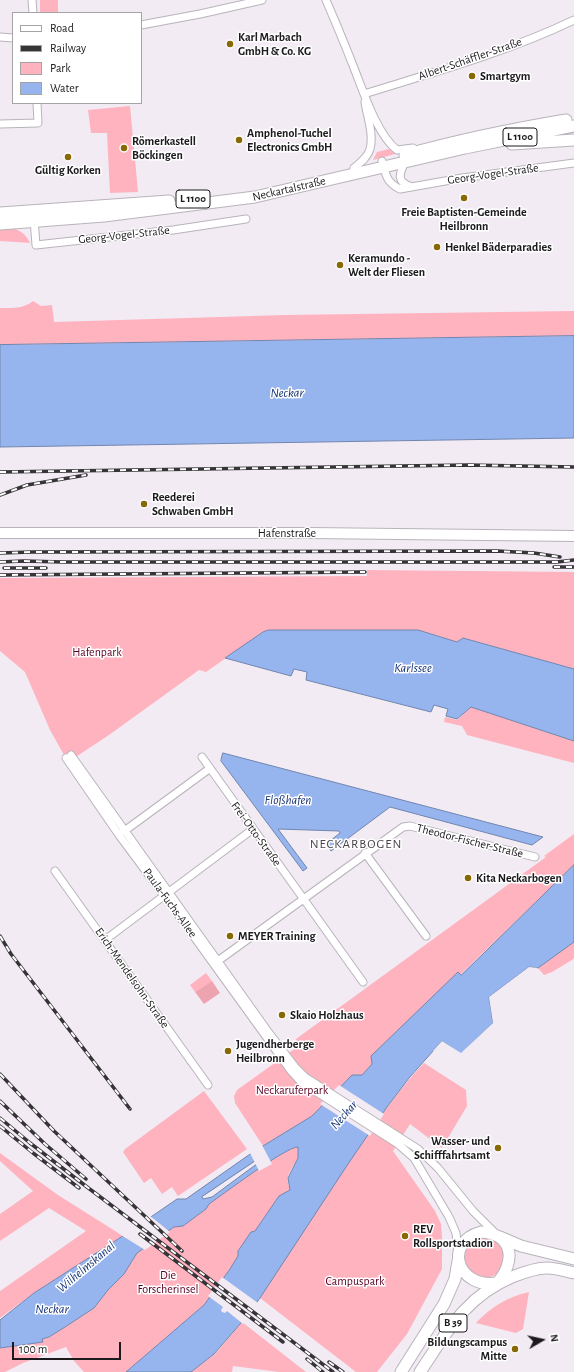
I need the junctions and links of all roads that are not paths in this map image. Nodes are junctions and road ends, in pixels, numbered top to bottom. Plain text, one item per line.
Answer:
1 (32, 0) edge
2 (262, 0) edge
3 (326, 0) edge
4 (33, 12) edge
5 (574, 20) edge
6 (142, 26) edge
7 (0, 37) edge
8 (12, 38) edge
9 (364, 94) junction
10 (37, 104) edge
11 (572, 120) edge
12 (0, 124) edge
13 (574, 140) edge
14 (462, 144) junction
15 (405, 162) junction
16 (574, 162) edge
17 (383, 164) junction
18 (354, 168) junction
19 (412, 187) junction
20 (0, 213) edge
21 (34, 216) junction
22 (246, 219) dead end
23 (0, 224) edge
24 (0, 533) edge
25 (574, 536) edge
26 (68, 756) dead end
27 (202, 757) dead end
28 (210, 769) junction
29 (253, 829) junction
30 (122, 833) junction
31 (366, 853) junction
32 (535, 857) dead end
33 (55, 871) dead end
34 (166, 894) junction
35 (303, 899) junction
36 (426, 936) dead end
37 (105, 940) junction
38 (216, 962) junction
39 (363, 982) dead end
40 (208, 1085) dead end
41 (400, 1141) junction
42 (499, 1236) junction
43 (458, 1256) junction
44 (574, 1259) edge
45 (574, 1273) edge
46 (497, 1283) junction
47 (401, 1372) edge
48 (420, 1372) edge

1 - 4 street
2 - 6 street
3 - 9 street
5 - 9 street, Albert-Schäffler-Straße
7 - 8 street
9 - 14 street
9 - 18 street
10 - 12 street
11 - 14 main road, Neckartalstraße / L 1100
13 - 14 main road
14 - 15 main road, Neckartalstraße / L 1100
14 - 17 main road, Neckartalstraße / L 1100
15 - 17 main road, Neckartalstraße / L 1100
15 - 19 street
16 - 19 street, Georg-Vogel-Straße
17 - 18 main road, Neckartalstraße / L 1100
17 - 19 street, Georg-Vogel-Straße
17 - 21 main road, Neckartalstraße / L 1100
18 - 21 main road, Neckartalstraße / L 1100
20 - 21 main road, Neckartalstraße / L 1100
21 - 22 street, Georg-Vogel-Straße
21 - 23 main road, Neckartalstraße / L 1100
24 - 25 main road, Hafenstraße
26 - 30 street, Paula-Fuchs-Allee
27 - 28 street, Frei-Otto-Straße
28 - 29 street, Frei-Otto-Straße
28 - 30 street
29 - 34 street
29 - 35 street, Frei-Otto-Straße
30 - 34 street, Paula-Fuchs-Allee
31 - 32 street, Theodor-Fischer-Straße
31 - 35 street, Theodor-Fischer-Straße
31 - 36 street
33 - 37 street, Erich-Mendelsohn-Straße
34 - 37 street
34 - 38 street, Paula-Fuchs-Allee
35 - 38 street, Theodor-Fischer-Straße
35 - 39 street
37 - 40 street, Erich-Mendelsohn-Straße
38 - 41 street, Paula-Fuchs-Allee
41 - 42 street
41 - 43 street
42 - 43 main road, B 39
42 - 44 main road, B 39
42 - 46 main road
43 - 46 main road
43 - 47 main road, B 39
45 - 46 main road, B 39
46 - 48 main road, B 39

